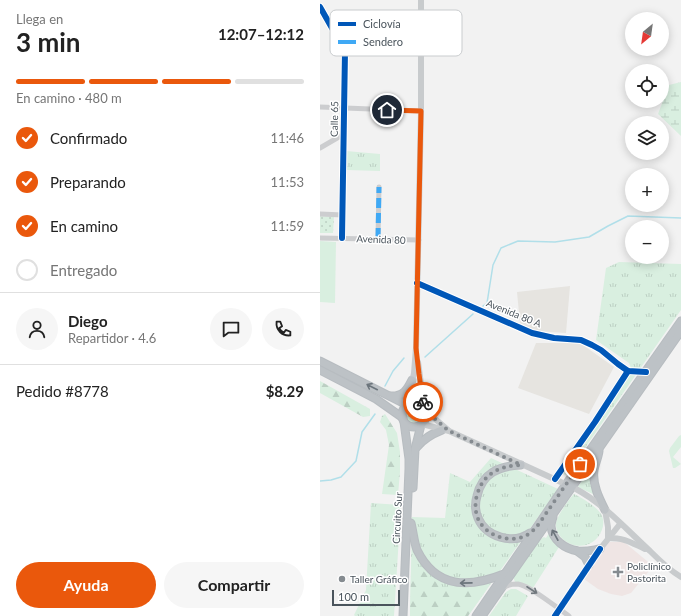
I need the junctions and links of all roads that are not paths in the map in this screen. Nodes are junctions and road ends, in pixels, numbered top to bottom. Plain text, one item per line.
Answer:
1 (320, 7) edge
2 (330, 25) edge
3 (345, 56) edge
4 (421, 56) edge
5 (320, 107) edge
6 (344, 108) junction
7 (421, 111) junction
8 (344, 134) junction
9 (320, 148) edge
10 (379, 187) dead end
11 (320, 214) edge
12 (343, 215) junction
13 (320, 238) edge
14 (342, 238) junction
15 (378, 238) junction
16 (419, 240) junction
17 (417, 283) junction
18 (681, 321) edge
19 (681, 330) edge
20 (416, 348) junction
21 (320, 361) edge
22 (320, 370) edge
23 (628, 371) junction
24 (646, 372) junction
25 (412, 380) junction
26 (388, 396) junction
27 (407, 405) junction
28 (390, 408) junction
29 (425, 409) junction
30 (403, 420) junction
31 (421, 425) junction
32 (446, 431) junction
33 (600, 447) junction
34 (408, 448) junction
35 (416, 449) junction
36 (521, 465) junction
37 (554, 479) junction
38 (563, 483) dead end
39 (576, 490) dead end
40 (605, 510) junction
41 (554, 513) junction
42 (411, 523) junction
43 (620, 524) junction
44 (535, 529) junction
45 (608, 538) junction
46 (600, 549) junction
47 (576, 551) junction
48 (650, 551) junction
49 (589, 565) junction
50 (504, 574) junction
51 (681, 577) edge
52 (502, 588) junction
53 (560, 609) junction
54 (403, 616) edge
55 (408, 616) edge
56 (476, 616) edge
57 (482, 616) edge
58 (555, 616) edge
59 (569, 616) edge

1 - 2 street, Calle 65
3 - 6 street, Calle 65
4 - 7 main road
5 - 6 street
6 - 7 street
6 - 8 street, Calle 65
7 - 16 main road
8 - 9 street
8 - 12 street, Calle 65
10 - 15 street
11 - 12 street
12 - 14 street, Calle 65
13 - 14 street, Avenida 80
14 - 15 street, Avenida 80
15 - 16 street, Avenida 80
16 - 17 main road
17 - 20 main road
17 - 23 street, Avenida 80 A
18 - 24 highway
19 - 33 highway
20 - 25 main road
20 - 29 main road
26 -> 21 highway
22 - 28 highway
23 - 24 street
23 - 37 street
24 - 44 highway
25 - 26 highway
25 - 27 main road
26 - 27 highway
27 - 29 highway
27 - 30 highway
28 - 30 highway
28 - 34 highway
29 - 31 highway
29 - 32 main road
30 - 31 highway
30 - 34 highway, Circuito Sur
31 - 32 main road
31 - 35 highway, Circuito Sur
32 - 35 highway
32 - 36 main road
33 - 40 highway
33 - 41 highway
34 - 54 highway, Circuito Sur
35 - 42 highway, Circuito Sur
36 - 37 main road
36 - 44 highway
37 - 38 main road
39 - 40 main road
40 - 43 main road
40 - 45 main road
47 -> 41 highway
41 - 52 highway
50 -> 42 highway
42 - 55 highway, Circuito Sur
43 - 45 main road
43 - 48 main road
44 - 50 highway
45 - 46 main road
45 - 48 main road
46 - 47 highway
46 - 49 street
47 - 49 highway
48 - 51 main road
49 - 53 street
50 - 56 highway
52 -> 53 street
52 - 57 highway
53 - 58 street
53 - 59 street

